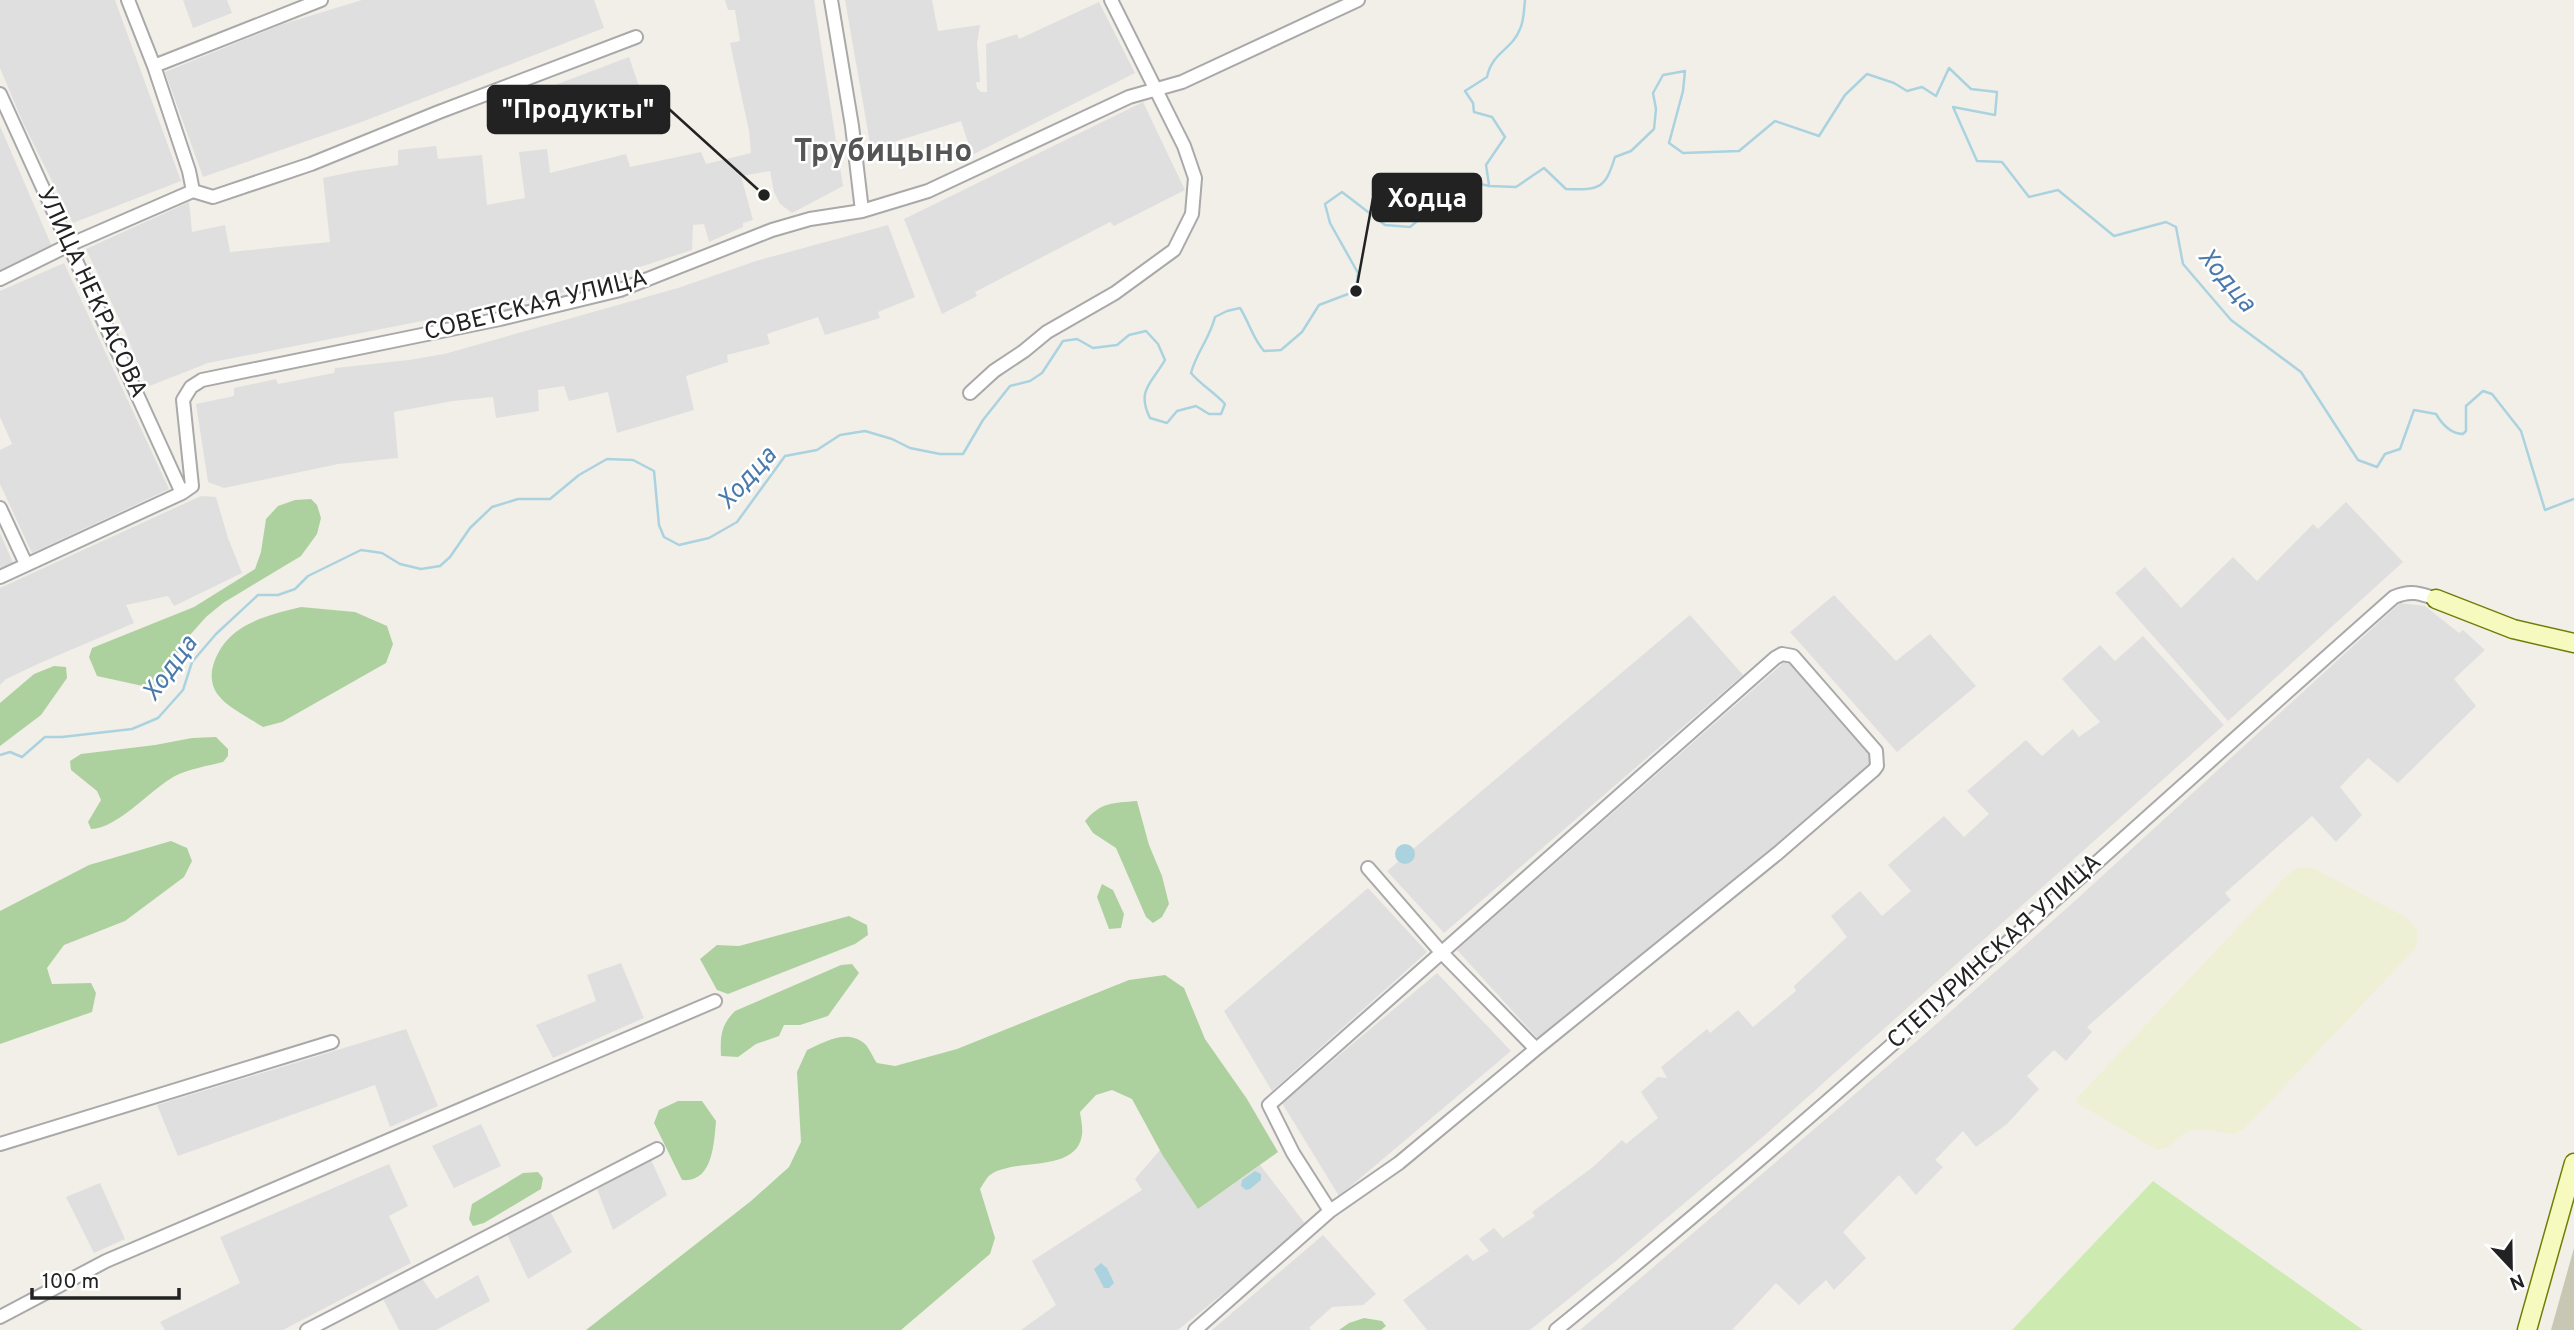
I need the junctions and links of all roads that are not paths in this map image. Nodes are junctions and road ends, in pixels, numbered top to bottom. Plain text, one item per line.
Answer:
1 (128, 0) edge
2 (321, 0) edge
3 (831, 0) edge
4 (1111, 0) edge
5 (1358, 0) edge
6 (636, 37) dead end
7 (154, 66) junction
8 (1155, 90) junction
9 (0, 93) edge
10 (193, 191) junction
11 (862, 211) junction
12 (69, 245) junction
13 (0, 279) edge
14 (970, 393) dead end
15 (182, 493) junction
16 (0, 508) edge
17 (26, 564) junction
18 (0, 576) edge
19 (2436, 599) joint
20 (2574, 643) edge
21 (1368, 868) dead end
22 (1441, 952) junction
23 (715, 1000) dead end
24 (332, 1042) dead end
25 (1536, 1049) junction
26 (0, 1144) edge
27 (657, 1149) dead end
28 (2574, 1163) edge
29 (1330, 1211) junction
30 (0, 1317) edge
31 (8, 1330) edge
32 (307, 1330) edge
33 (1195, 1330) edge
34 (1556, 1330) edge
35 (2527, 1330) edge

1 - 7 street
2 - 7 street
3 - 11 street
4 - 8 street
5 - 8 street
6 - 10 street
7 - 10 street
8 - 11 street
8 - 14 street
9 - 12 street, УЛИЦА НЕКРАСОВА
10 - 12 street
11 - 15 street, СОВЕТСКАЯ УЛИЦА
12 - 13 street
12 - 15 street, УЛИЦА НЕКРАСОВА
15 - 17 street
16 - 17 street
17 - 18 street
19 - 20 street
19 - 34 street, СТЕПУРИНСКАЯ УЛИЦА
21 - 22 street
22 - 25 street
22 - 25 street
22 - 29 street
23 - 30 street
24 - 26 street
25 - 29 street
27 - 32 street
28 - 35 street
29 - 33 street
30 - 31 street

